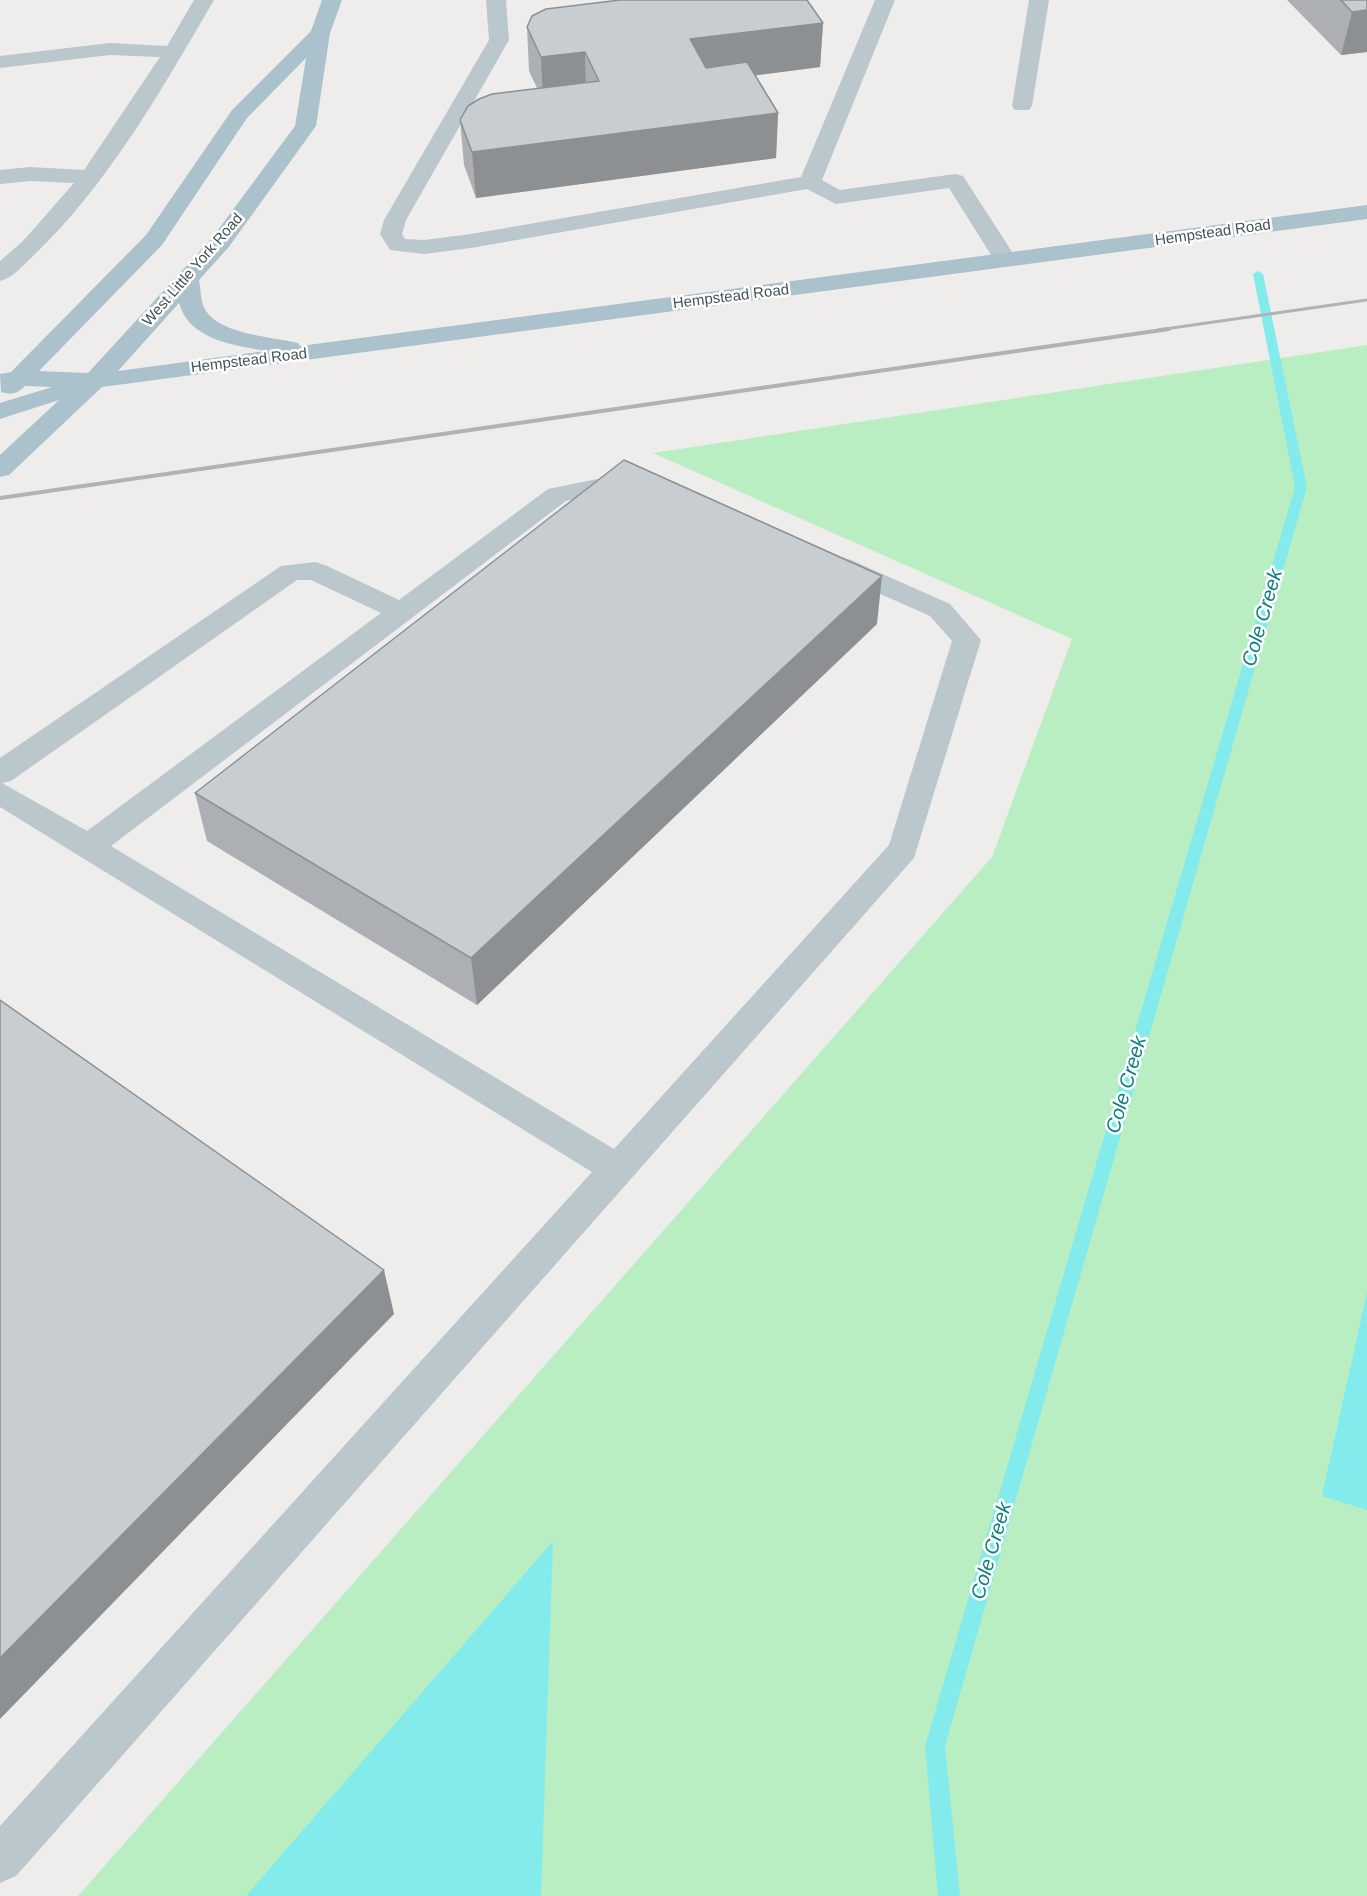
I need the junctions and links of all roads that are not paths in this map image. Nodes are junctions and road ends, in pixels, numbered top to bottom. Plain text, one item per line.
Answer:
1 (204, 0) edge
2 (332, 0) edge
3 (496, 0) edge
4 (885, 0) edge
5 (1039, 0) edge
6 (320, 33) junction
7 (174, 51) junction
8 (0, 62) edge
9 (1022, 106) dead end
10 (0, 177) edge
11 (89, 177) junction
12 (810, 182) junction
13 (1367, 212) edge
14 (1006, 261) junction
15 (0, 274) edge
16 (188, 280) junction
17 (311, 353) junction
18 (10, 380) edge
19 (95, 381) junction
20 (0, 397) edge
21 (0, 411) edge
22 (0, 469) edge
23 (661, 487) edge
24 (821, 557) edge
25 (401, 612) junction
26 (0, 773) edge
27 (0, 793) edge
28 (88, 847) junction
29 (619, 1170) junction
30 (0, 1860) edge

1 - 7 lane
2 - 6 main road, West Little York Road
3 - 12 lane
4 - 12 lane
5 - 9 lane
6 - 16 main road, West Little York Road
6 - 18 main road, West Little York Road
7 - 8 lane
7 - 11 lane
10 - 11 lane
11 - 15 lane
12 - 14 lane
13 - 14 main road, Hempstead Road
14 - 17 main road, Hempstead Road
16 - 17 main road
16 - 19 main road, West Little York Road
17 - 19 main road, Hempstead Road
18 - 19 main road, Hempstead Road
18 - 20 main road, West Little York Road
19 - 21 main road, Hempstead Road
19 - 22 main road, West Little York Road
23 - 25 lane
24 - 29 lane
25 - 26 lane
25 - 28 lane
27 - 28 lane
28 - 29 lane
29 - 30 lane

